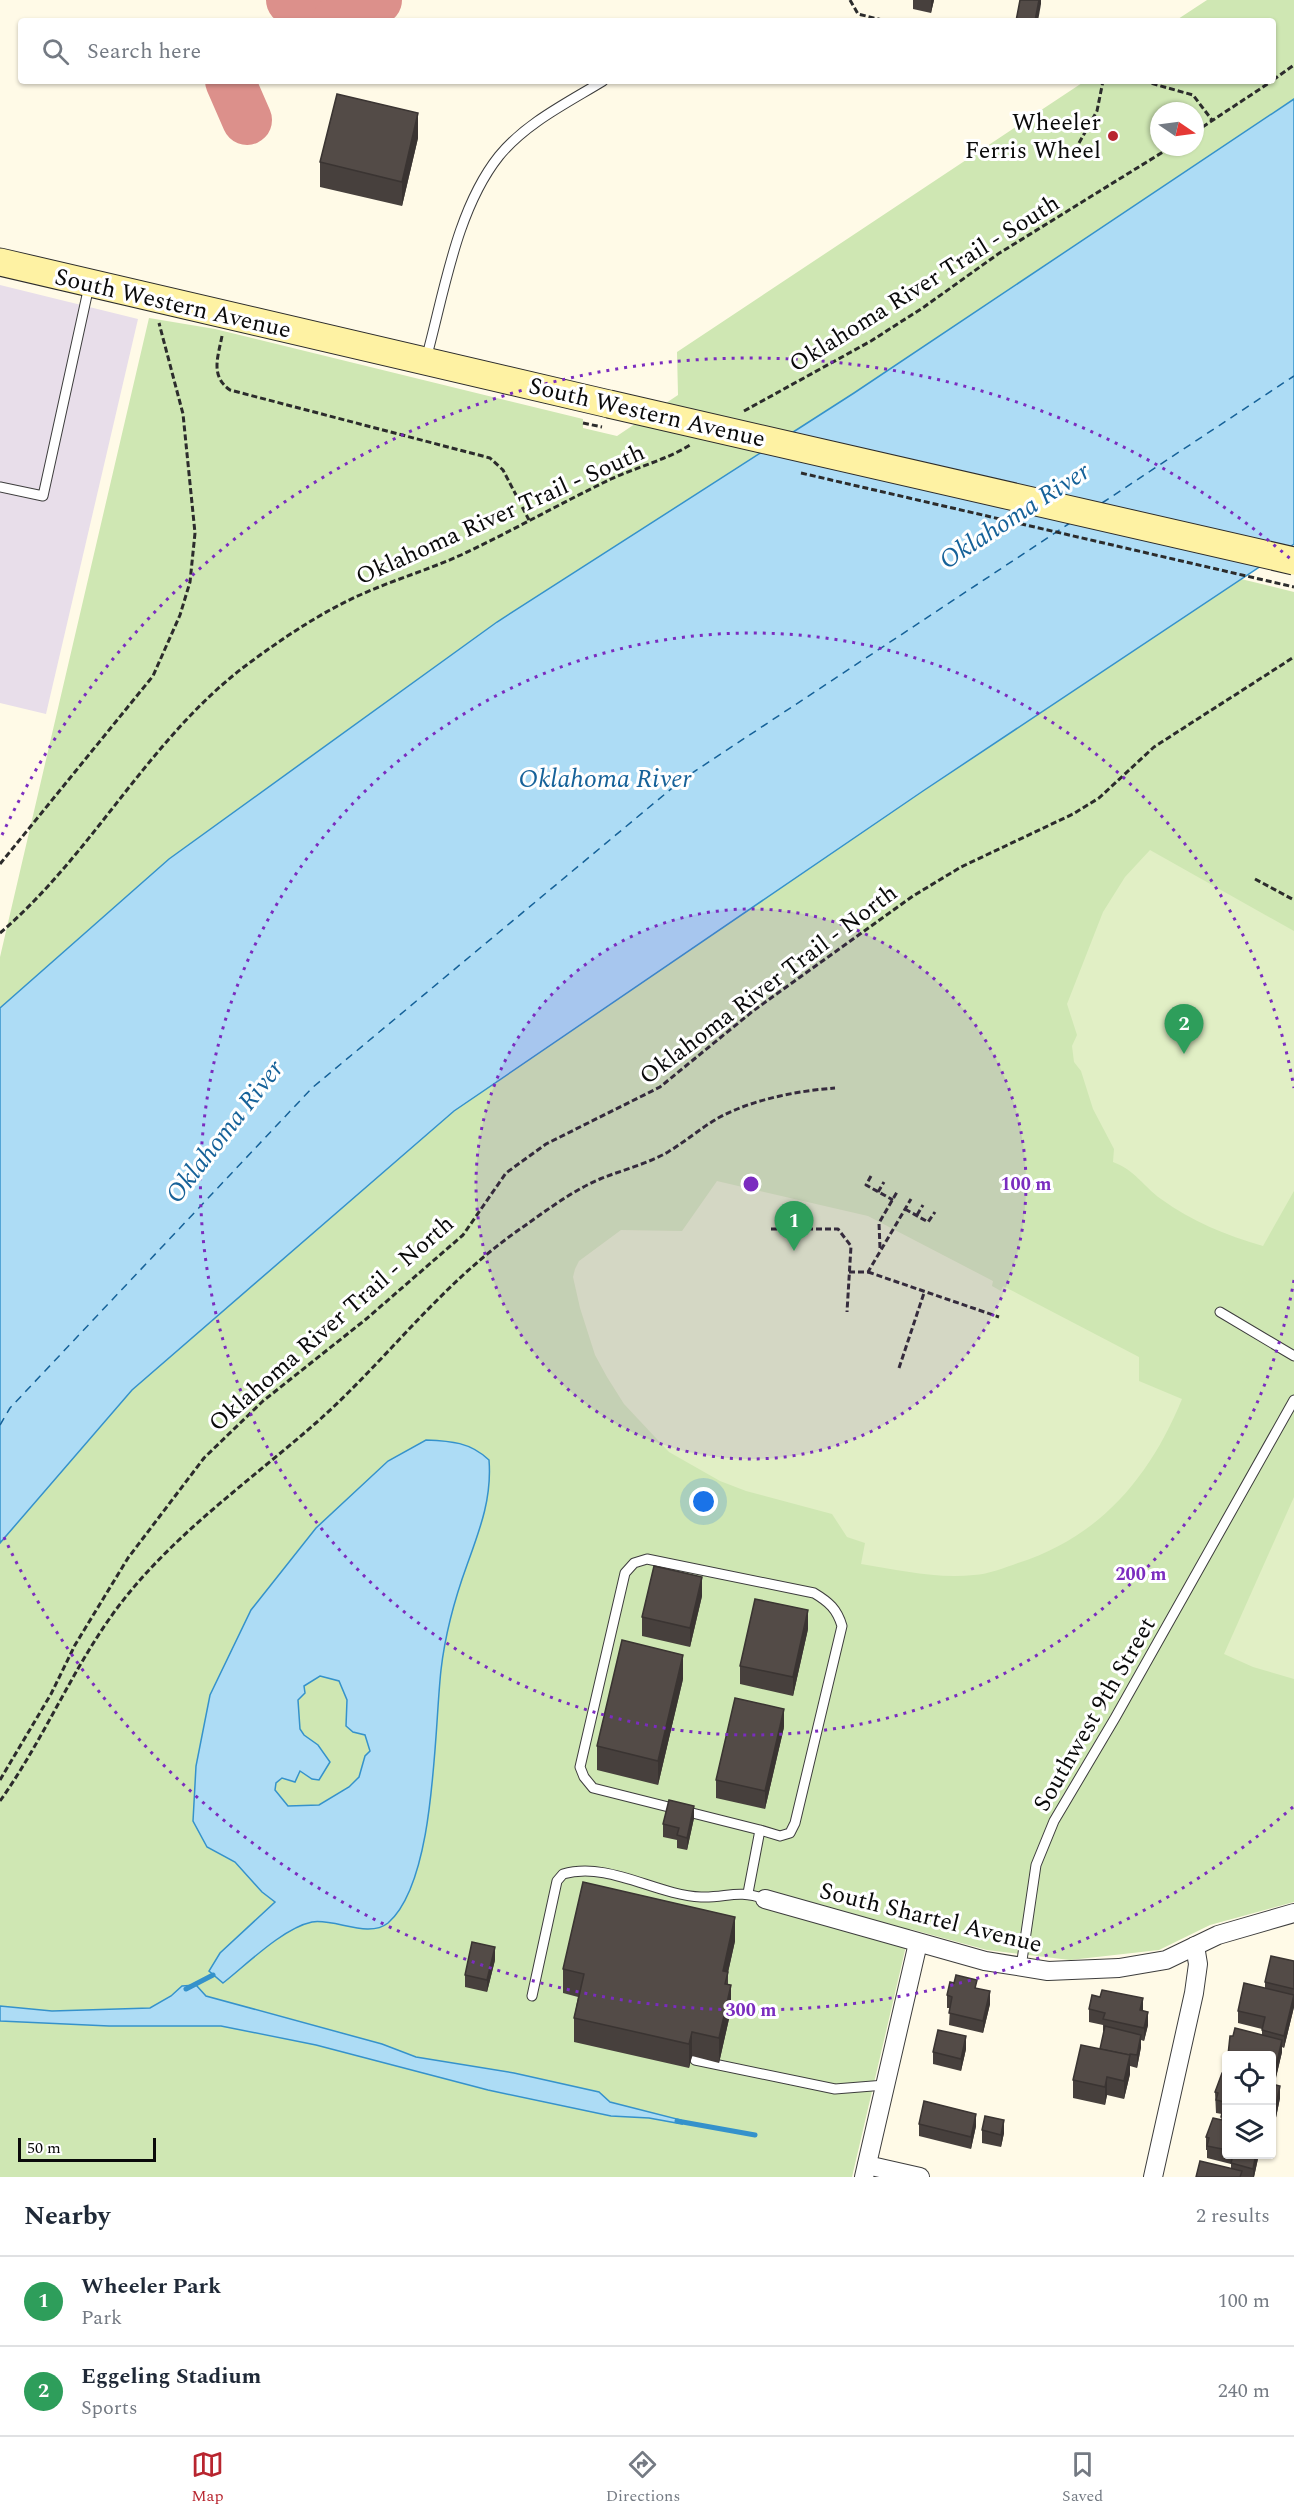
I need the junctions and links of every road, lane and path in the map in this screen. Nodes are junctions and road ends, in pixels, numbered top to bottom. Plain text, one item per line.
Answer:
1 (850, 0) edge
2 (872, 18) edge
3 (1294, 65) edge
4 (1276, 78) edge
5 (598, 84) edge
6 (1102, 84) edge
7 (1154, 84) edge
8 (1267, 84) edge
9 (1212, 120) junction
10 (1204, 126) edge
11 (1079, 142) dead end
12 (1157, 156) edge
13 (0, 262) edge
14 (90, 283) junction
15 (152, 298) junction
16 (233, 339) dead end
17 (426, 361) junction
18 (741, 414) dead end
19 (608, 416) junction
20 (574, 420) dead end
21 (677, 444) dead end
22 (690, 445) dead end
23 (700, 450) dead end
24 (793, 471) dead end
25 (0, 487) edge
26 (529, 520) junction
27 (1294, 561) edge
28 (1294, 587) edge
29 (1294, 657) edge
30 (0, 864) edge
31 (1255, 879) dead end
32 (1294, 900) edge
33 (0, 933) edge
34 (835, 1088) dead end
35 (871, 1176) dead end
36 (884, 1182) dead end
37 (878, 1192) junction
38 (897, 1192) dead end
39 (911, 1199) dead end
40 (893, 1200) junction
41 (923, 1205) dead end
42 (905, 1209) junction
43 (934, 1212) dead end
44 (917, 1215) junction
45 (771, 1229) dead end
46 (880, 1250) junction
47 (849, 1272) junction
48 (868, 1272) junction
49 (924, 1293) junction
50 (847, 1312) dead end
51 (1220, 1312) dead end
52 (999, 1317) dead end
53 (1294, 1356) edge
54 (899, 1368) dead end
55 (1294, 1400) edge
56 (0, 1780) edge
57 (0, 1802) edge
58 (760, 1830) junction
59 (757, 1896) junction
60 (1294, 1913) edge
61 (918, 1943) junction
62 (1196, 1946) junction
63 (1021, 1967) junction
64 (532, 1996) dead end
65 (695, 2060) dead end
66 (885, 2085) junction
67 (865, 2171) edge
68 (920, 2177) edge
69 (1152, 2177) edge

1 - 2 path
3 - 4 path
5 - 17 lane
6 - 11 path
7 - 9 path
8 - 9 path
9 - 10 path
12 - 18 path, Oklahoma River Trail - South
13 - 14 main road, South Western Avenue
14 - 15 main road, South Western Avenue
14 - 25 lane
15 - 17 main road, South Western Avenue
15 - 30 path
16 - 26 path
17 - 19 main road, South Western Avenue
19 - 20 path, bridge
19 - 27 main road, South Western Avenue, bridge
21 - 23 path
22 - 26 path, Oklahoma River Trail - South
24 - 28 path, bridge
26 - 33 path, Oklahoma River Trail - South
29 - 56 path, Oklahoma River Trail - North
31 - 32 path
34 - 57 path
35 - 37 path
36 - 37 path
37 - 40 path
38 - 40 path
39 - 42 path
40 - 46 path
41 - 44 path
42 - 44 path
42 - 46 path
43 - 44 path
45 - 47 path
46 - 48 path
47 - 48 path
47 - 50 path
48 - 49 path
49 - 52 path
49 - 54 path
51 - 53 lane
55 - 63 lane, Southwest 9th Street
58 - 58 lane
58 - 59 lane
59 - 61 street, South Shartel Avenue
59 - 64 lane
60 - 62 street, South Shartel Avenue
61 - 63 street, South Shartel Avenue
61 - 66 street
62 - 63 street, South Shartel Avenue
62 - 69 street
65 - 66 lane
66 - 67 street
67 - 68 street

